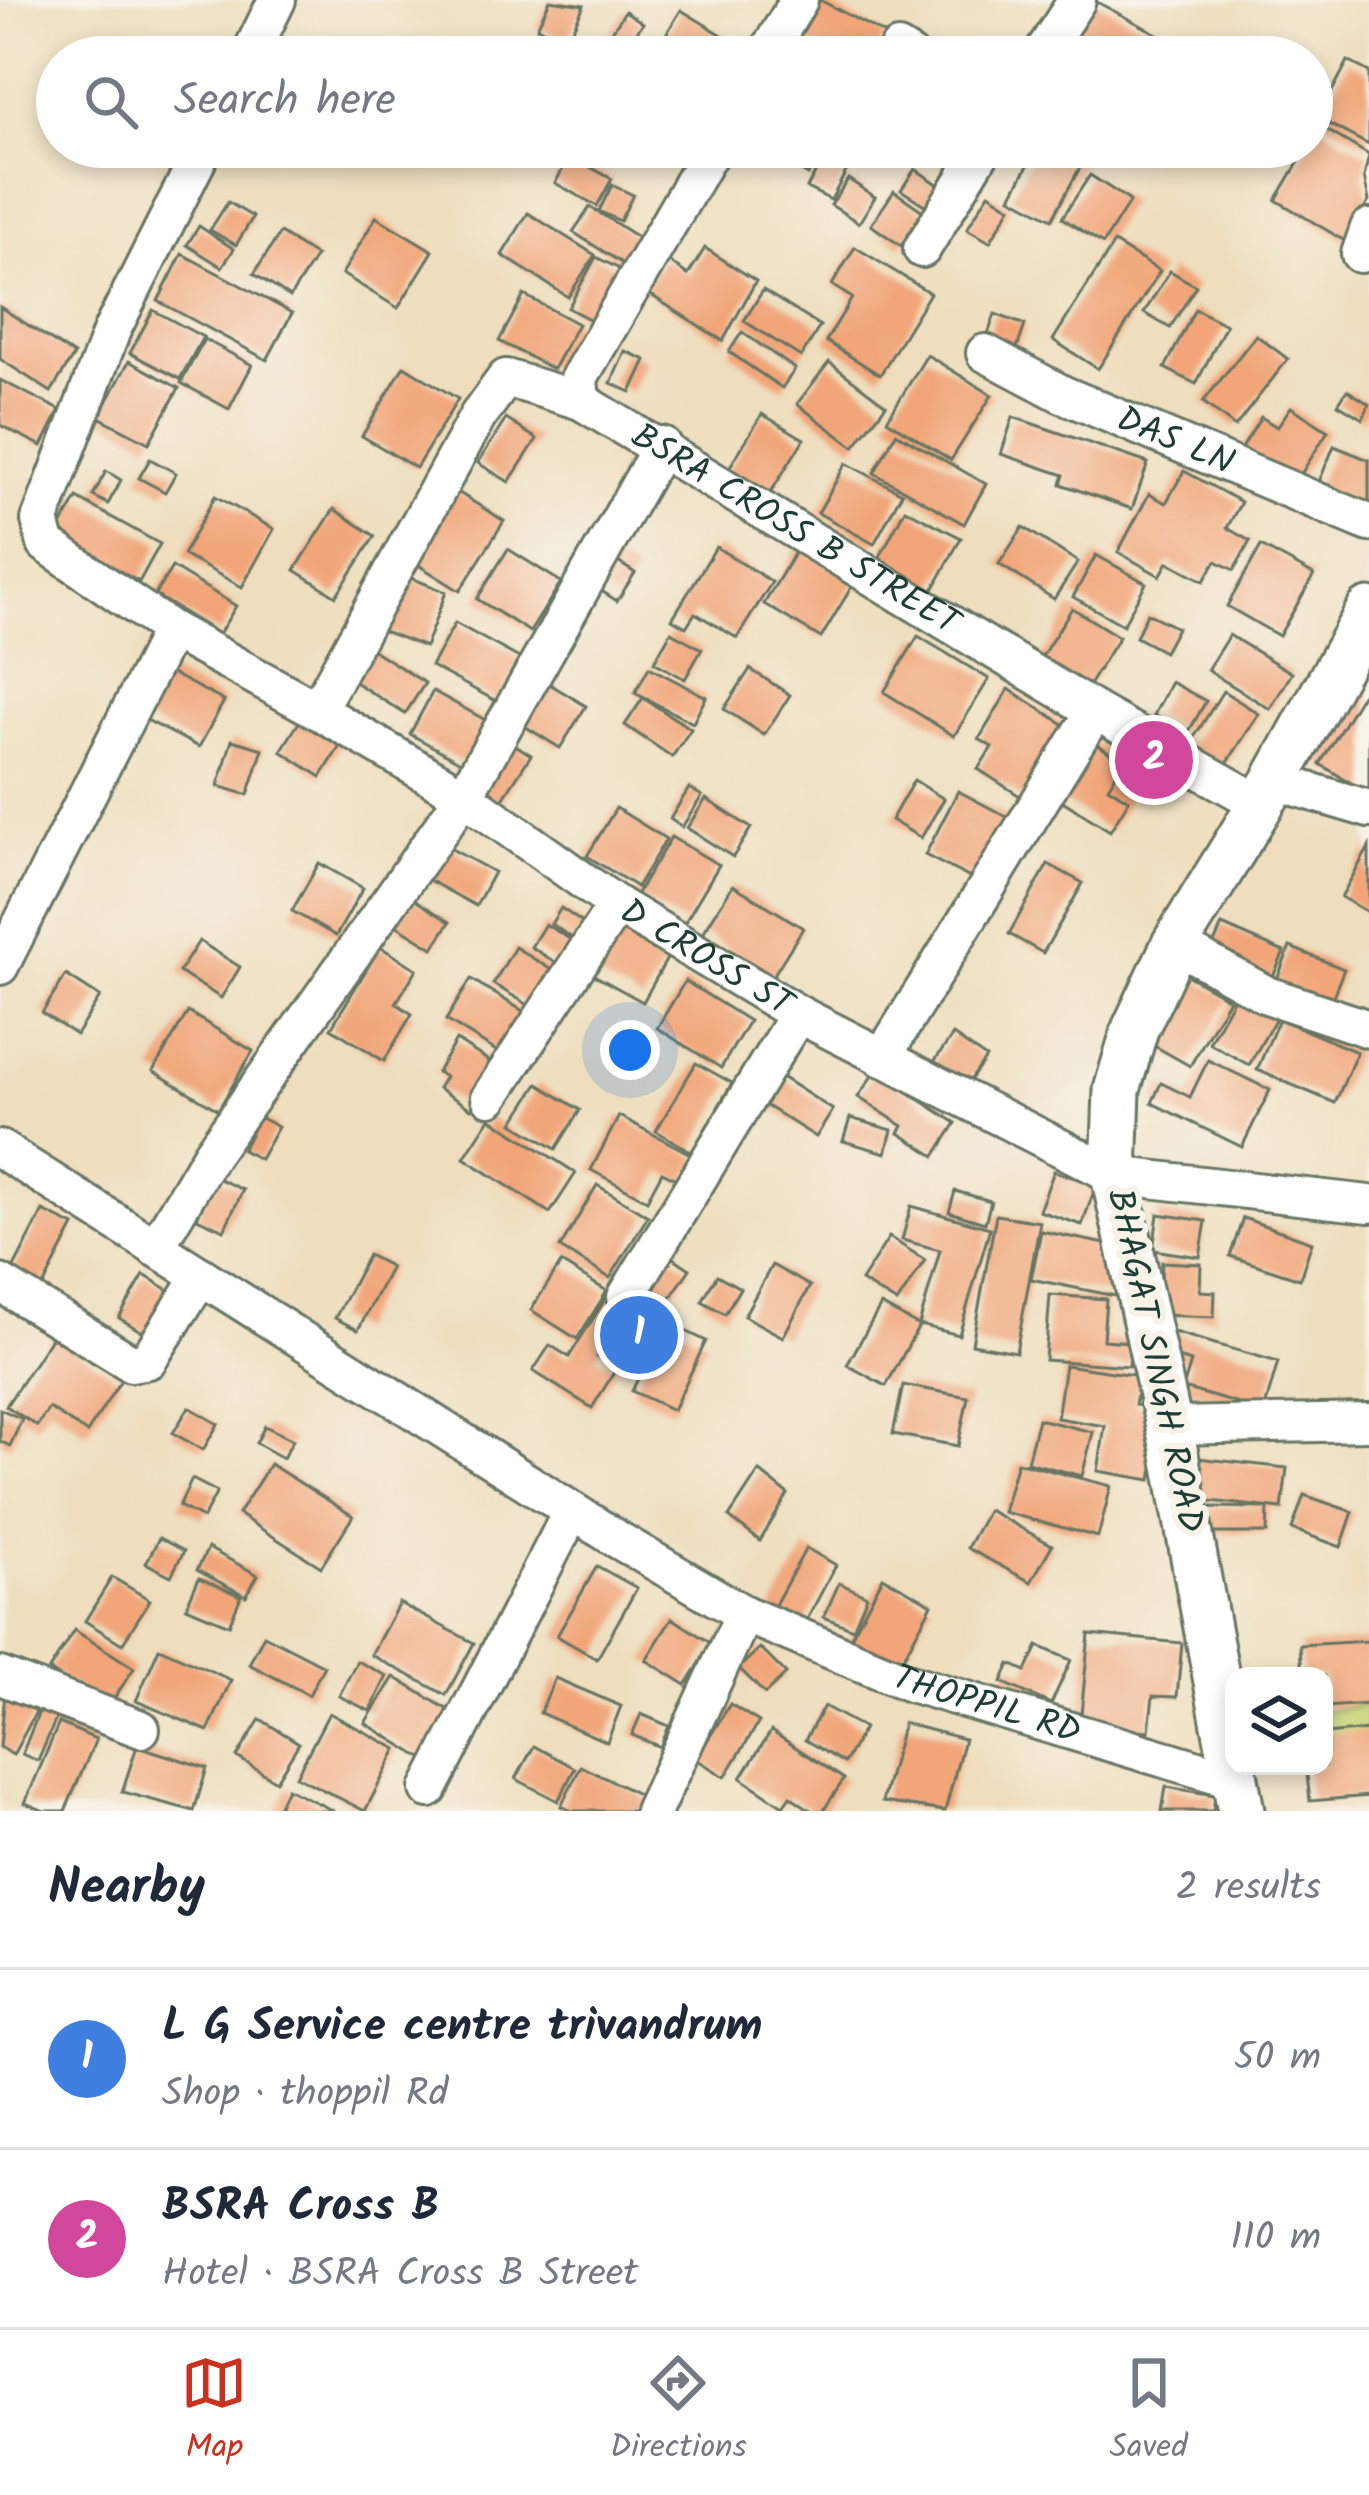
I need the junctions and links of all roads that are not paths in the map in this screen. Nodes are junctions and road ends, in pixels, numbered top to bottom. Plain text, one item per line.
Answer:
1 (277, 0) edge
2 (799, 0) edge
3 (1077, 0) edge
4 (259, 36) edge
5 (778, 36) edge
6 (1054, 36) edge
7 (193, 168) edge
8 (701, 168) edge
9 (971, 168) edge
10 (922, 249) dead end
11 (985, 353) dead end
12 (581, 401) junction
13 (662, 446) junction
14 (1369, 523) edge
15 (1369, 611) edge
16 (171, 630) junction
17 (317, 710) junction
18 (1095, 711) junction
19 (1268, 792) junction
20 (464, 796) junction
21 (1369, 809) edge
22 (617, 905) junction
23 (1174, 944) junction
24 (0, 966) edge
25 (798, 1014) junction
26 (1369, 1029) edge
27 (883, 1058) junction
28 (490, 1097) dead end
29 (0, 1149) edge
30 (1114, 1175) junction
31 (1369, 1204) edge
32 (155, 1248) junction
33 (201, 1276) junction
34 (0, 1283) edge
35 (626, 1297) dead end
36 (1369, 1422) edge
37 (1170, 1426) junction
38 (572, 1511) junction
39 (744, 1614) junction
40 (0, 1676) edge
41 (141, 1729) dead end
42 (429, 1789) dead end
43 (1238, 1796) edge
44 (653, 1811) edge

1 - 4 street
2 - 5 street
3 - 6 street
7 - 16 street, D CROSS ST
8 - 12 street
9 - 10 street
11 - 14 street, DAS LN
12 - 13 street, BSRA CROSS B STREET
12 - 17 street, BSRA CROSS B STREET
13 - 18 street, BSRA CROSS B STREET
13 - 20 street
15 - 19 street, BHAGAT SINGH ROAD
16 - 17 street, D CROSS ST
16 - 24 street
17 - 20 street, D CROSS ST
18 - 19 street, BSRA CROSS B STREET
18 - 27 street
19 - 21 street, BSRA CROSS B STREET
19 - 23 street, BHAGAT SINGH ROAD
20 - 22 street, D CROSS ST
20 - 32 street
22 - 25 street, D CROSS ST
22 - 28 street
23 - 26 street
23 - 30 street, BHAGAT SINGH ROAD
25 - 27 street, D CROSS ST
25 - 35 street
27 - 30 street, D CROSS ST
29 - 32 street, THOPPIL RD
30 - 31 street
30 - 37 street, BHAGAT SINGH ROAD
32 - 33 street, THOPPIL RD
33 - 34 street
33 - 38 street, THOPPIL RD
36 - 37 street
37 - 43 street, BHAGAT SINGH ROAD
38 - 39 street, THOPPIL RD
38 - 42 street
39 - 43 street, THOPPIL RD
39 - 44 street
40 - 41 street

